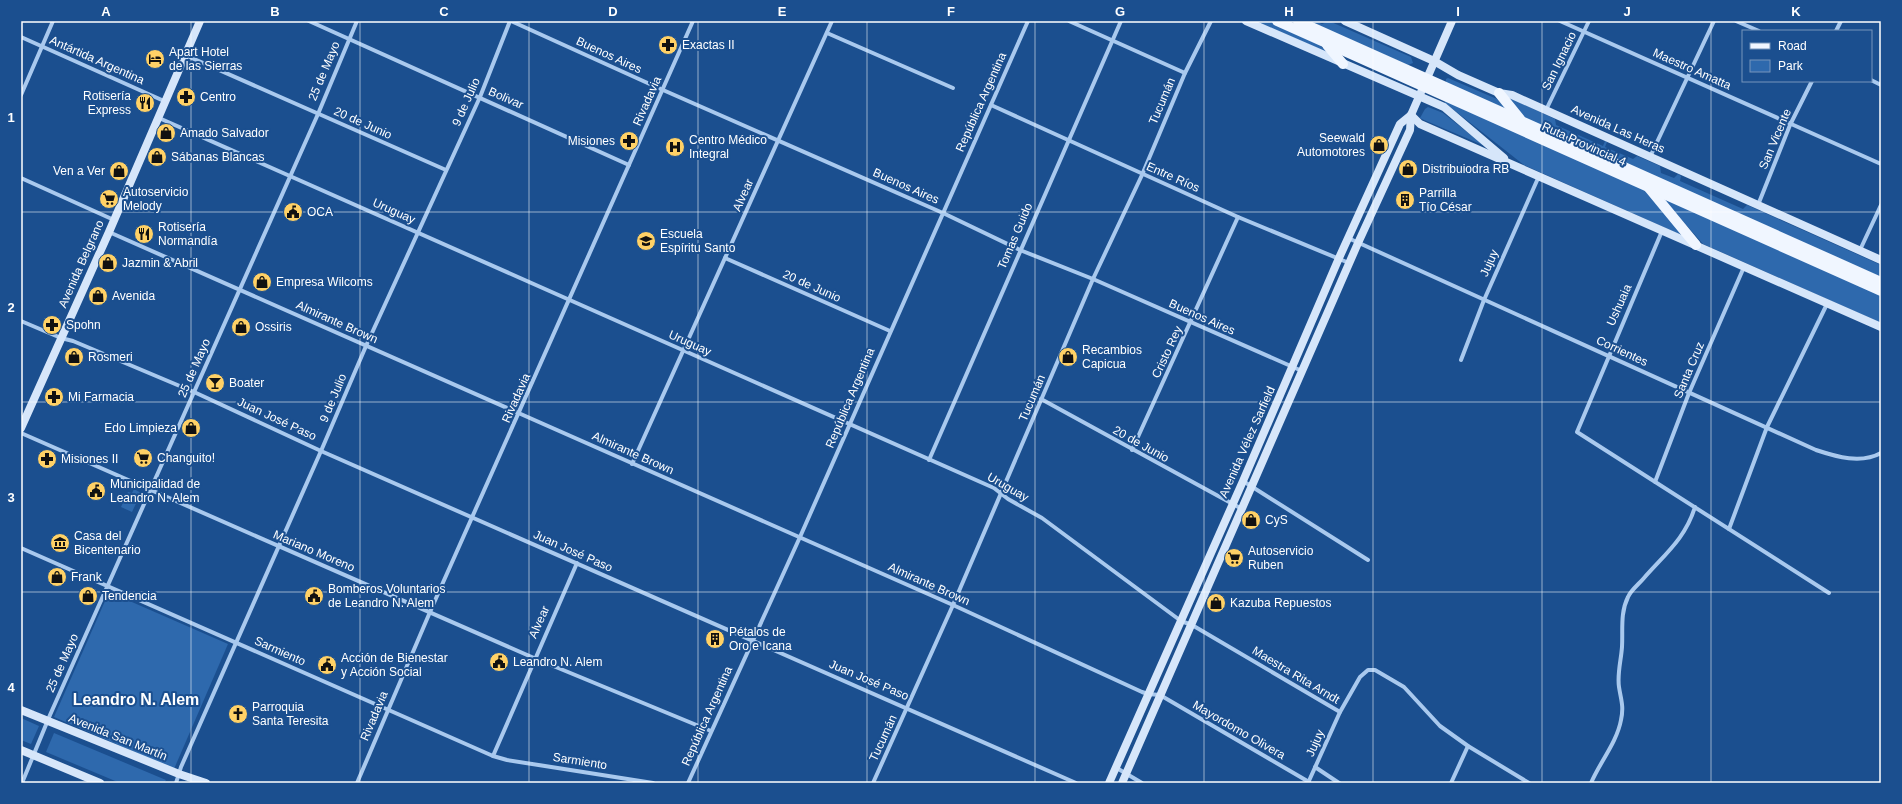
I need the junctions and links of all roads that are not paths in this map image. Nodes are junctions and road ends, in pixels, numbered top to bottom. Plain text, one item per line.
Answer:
1 (53, 21) edge
2 (200, 21) edge
3 (309, 21) edge
4 (357, 21) edge
5 (511, 21) edge
6 (693, 21) edge
7 (832, 21) edge
8 (1028, 21) edge
9 (1069, 21) edge
10 (1121, 21) edge
11 (1211, 21) edge
12 (1246, 21) edge
13 (1277, 21) edge
14 (1298, 21) edge
15 (1345, 21) edge
16 (1452, 21) edge
17 (1560, 21) edge
18 (1589, 21) edge
19 (1714, 21) edge
20 (1736, 21) edge
21 (1841, 21) edge
22 (1757, 30) edge
23 (1836, 30) edge
24 (1584, 32) junction
25 (827, 33) junction
26 (21, 37) edge
27 (349, 39) junction
28 (1112, 40) junction
29 (1325, 42) junction
30 (42, 47) junction
31 (184, 55) junction
32 (1434, 61) junction
33 (1344, 64) junction
34 (1185, 72) junction
35 (1686, 78) junction
36 (1872, 80) edge
37 (1425, 82) junction
38 (1812, 82) edge
39 (1881, 85) edge
40 (952, 88) dead end
41 (663, 90) junction
42 (1499, 93) junction
43 (21, 95) edge
44 (480, 97) junction
45 (1418, 98) junction
46 (164, 101) junction
47 (991, 105) junction
48 (1546, 111) junction
49 (318, 114) junction
50 (1411, 115) junction
51 (158, 118) junction
52 (1521, 121) junction
53 (1790, 125) junction
54 (1068, 139) junction
55 (778, 141) junction
56 (1650, 157) junction
57 (1509, 163) junction
58 (1881, 164) edge
59 (629, 165) junction
60 (446, 170) junction
61 (289, 175) junction
62 (1142, 175) junction
63 (1539, 176) junction
64 (21, 178) edge
65 (1647, 187) junction
66 (1758, 205) junction
67 (1881, 205) edge
68 (943, 213) junction
69 (1238, 217) junction
70 (114, 220) junction
71 (1662, 230) junction
72 (110, 232) junction
73 (417, 233) junction
74 (1348, 238) junction
75 (1358, 243) junction
76 (1696, 245) junction
77 (1020, 250) junction
78 (1860, 251) junction
79 (725, 258) junction
80 (1339, 258) junction
81 (1881, 260) edge
82 (1349, 263) junction
83 (1744, 266) junction
84 (1093, 279) junction
85 (1881, 282) edge
86 (239, 290) junction
87 (1881, 291) edge
88 (570, 300) junction
89 (1484, 300) junction
90 (1827, 304) junction
91 (21, 321) edge
92 (1191, 324) junction
93 (1881, 327) edge
94 (890, 331) junction
95 (61, 338) junction
96 (366, 346) junction
97 (684, 351) junction
98 (1608, 356) junction
99 (1461, 360) dead end
100 (1293, 368) junction
101 (1302, 372) junction
102 (194, 392) junction
103 (1689, 393) junction
104 (1042, 399) junction
105 (520, 414) junction
106 (849, 425) junction
107 (1767, 427) junction
108 (21, 428) edge
109 (21, 433) edge
110 (1132, 450) junction
111 (321, 452) junction
112 (1881, 453) edge
113 (929, 460) junction
114 (632, 464) junction
115 (1244, 480) junction
116 (1655, 482) junction
117 (1252, 485) junction
118 (150, 490) junction
119 (1002, 493) junction
120 (1232, 505) junction
121 (1695, 507) junction
122 (1242, 509) junction
123 (472, 518) junction
124 (1729, 529) junction
125 (800, 537) junction
126 (279, 547) junction
127 (21, 548) edge
128 (1368, 560) dead end
129 (577, 563) junction
130 (108, 586) junction
131 (1829, 593) dead end
132 (953, 605) junction
133 (430, 612) junction
134 (1181, 621) junction
135 (1192, 624) junction
136 (752, 641) junction
137 (235, 642) junction
138 (534, 658) junction
139 (1148, 694) junction
140 (1160, 695) junction
141 (908, 708) junction
142 (388, 709) junction
143 (21, 710) edge
144 (1340, 712) junction
145 (47, 722) junction
146 (711, 731) junction
147 (1468, 746) junction
148 (21, 750) edge
149 (34, 756) junction
150 (493, 756) junction
151 (1315, 767) junction
152 (1116, 768) junction
153 (1126, 773) junction
154 (178, 774) junction
155 (1308, 782) edge
156 (22, 783) edge
157 (100, 783) edge
158 (176, 783) edge
159 (206, 783) edge
160 (357, 783) edge
161 (653, 783) edge
162 (688, 783) edge
163 (873, 783) edge
164 (1076, 783) edge
165 (1108, 783) edge
166 (1122, 783) edge
167 (1142, 783) edge
168 (1339, 783) edge
169 (1451, 783) edge
170 (1530, 783) edge
171 (1591, 783) edge

1 - 30 street
2 - 31 main road, Avenida Belgrano
3 - 27 street, Bolivar
4 - 27 street, 25 de Mayo
5 - 41 street, Buenos Aires
5 - 44 street, 9 de Julio
6 - 41 street, Rivadavia
7 - 25 street, Alvear
8 - 47 street, República Argentina
9 - 28 street
10 - 28 street, Tomas Guido
11 - 34 street, Tucumán
12 - 33 main road
13 - 29 main road, Ruta Provincial 4
14 - 37 main road, Ruta Provincial 4
15 - 32 main road, Avenida Las Heras
16 - 32 main road, Avenida Vélez Sarfield
17 - 24 street, Maestro Amatta
18 - 24 street, San Ignacio
19 - 35 street
20 - 22 street
21 - 23 street
24 - 35 street, Maestro Amatta
24 - 48 street, San Ignacio
25 - 40 street
25 - 55 street, Alvear
26 - 30 street, Antártida Argentina
27 - 44 street, Bolivar
27 - 49 street, 25 de Mayo
28 - 34 street
28 - 54 street, Tomas Guido
29 - 33 main road
29 - 37 main road, Ruta Provincial 4
30 - 43 street
30 - 46 street, Antártida Argentina
31 - 46 main road, Avenida Belgrano
31 - 49 street, 20 de Junio
32 - 37 main road, Avenida Vélez Sarfield
32 - 42 main road, Avenida Las Heras
33 - 45 main road
34 - 62 street, Tucumán
35 - 53 street, Maestro Amatta
35 - 56 street
36 - 39 street
37 - 45 main road, Avenida Vélez Sarfield
37 - 52 main road, Ruta Provincial 4
37 - 65 main road, Ruta Provincial 4
38 - 53 street, San Vicente
41 - 55 street, Buenos Aires
41 - 59 street, Rivadavia
42 - 48 main road, Avenida Las Heras
42 - 52 main road
44 - 59 street, Bolivar
44 - 60 street, 9 de Julio
45 - 50 main road, Avenida Vélez Sarfield
45 - 57 main road
46 - 51 main road, Avenida Belgrano
47 - 54 street, Entre Ríos
47 - 68 street, República Argentina
48 - 56 main road, Avenida Las Heras
49 - 60 street, 20 de Junio
49 - 61 street, 25 de Mayo
50 - 57 main road
50 - 74 main road, Avenida Vélez Sarfield
50 - 75 main road, Avenida Vélez Sarfield
51 - 61 street, Uruguay
51 - 70 main road, Avenida Belgrano
52 - 85 main road, Ruta Provincial 4
53 - 58 street, Maestro Amatta
53 - 66 street, San Vicente
54 - 62 street, Entre Ríos
54 - 77 street, Tomas Guido
55 - 68 street, Buenos Aires
55 - 79 street, Alvear
56 - 66 main road, Avenida Las Heras
57 - 63 main road
59 - 88 street, Rivadavia
60 - 73 street, 9 de Julio
61 - 73 street, Uruguay
61 - 86 street, 25 de Mayo
62 - 69 street, Entre Ríos
62 - 84 street, Tucumán
63 - 71 main road
63 - 89 street, Jujuy
64 - 70 street
65 - 76 main road
65 - 87 main road, Ruta Provincial 4
66 - 78 main road, Avenida Las Heras
67 - 78 street
68 - 77 street, Buenos Aires
68 - 94 street, República Argentina
69 - 80 street, Entre Ríos
69 - 92 street, Cristo Rey
70 - 72 main road, Avenida Belgrano
71 - 76 main road
71 - 98 street, Ushuaia
72 - 86 street, Almirante Brown
72 - 95 main road, Avenida Belgrano
73 - 88 street, Uruguay
73 - 96 street, 9 de Julio
74 - 75 street, Corrientes
74 - 80 main road, Avenida Vélez Sarfield
75 - 82 main road, Avenida Vélez Sarfield
75 - 89 street, Corrientes
76 - 83 main road
77 - 84 street, Buenos Aires
77 - 113 street, Tomas Guido
78 - 81 main road, Avenida Las Heras
79 - 94 street, 20 de Junio
79 - 97 street, Alvear
80 - 82 street, Entre Ríos
80 - 100 main road, Avenida Vélez Sarfield
82 - 101 main road, Avenida Vélez Sarfield
83 - 90 main road
83 - 103 street, Santa Cruz
84 - 92 street, Buenos Aires
84 - 104 street, Tucumán
86 - 96 street, Almirante Brown
86 - 102 street, 25 de Mayo
88 - 97 street, Uruguay
88 - 105 street, Rivadavia
89 - 98 street, Corrientes
89 - 99 street, Jujuy
90 - 93 main road
90 - 107 street
91 - 95 street, Juan José Paso
92 - 100 street, Buenos Aires
92 - 110 street, Cristo Rey
94 - 106 street, República Argentina
95 - 102 street, Juan José Paso
95 - 108 main road, Avenida Belgrano
96 - 105 street, Almirante Brown
96 - 111 street, 9 de Julio
97 - 106 street, Uruguay
97 - 114 street, Alvear
98 - 103 street, Corrientes
98 - 116 street, Ushuaia
100 - 101 street, Buenos Aires
100 - 115 main road, Avenida Vélez Sarfield
101 - 117 main road, Avenida Vélez Sarfield
102 - 111 street, Juan José Paso
102 - 118 street, 25 de Mayo
103 - 107 street, Corrientes
103 - 116 street, Santa Cruz
104 - 110 street, 20 de Junio
104 - 119 street, Tucumán
105 - 114 street, Almirante Brown
105 - 123 street, Rivadavia
106 - 113 street, Uruguay
106 - 125 street, República Argentina
107 - 112 street, Corrientes
107 - 124 street
109 - 118 street, Mariano Moreno
110 - 120 street, 20 de Junio
111 - 123 street, Juan José Paso
111 - 126 street, 9 de Julio
113 - 119 street, Uruguay
114 - 125 street, Almirante Brown
115 - 117 street
115 - 120 main road, Avenida Vélez Sarfield
116 - 121 street
117 - 122 main road, Avenida Vélez Sarfield
117 - 128 street
118 - 126 street, Mariano Moreno
118 - 130 street, 25 de Mayo
119 - 132 street, Tucumán
119 - 134 street, Uruguay
120 - 122 street, 20 de Junio
120 - 134 main road, Avenida Vélez Sarfield
121 - 124 street
121 - 171 street
122 - 135 main road, Avenida Vélez Sarfield
123 - 129 street, Juan José Paso
123 - 133 street, Rivadavia
124 - 131 street
125 - 132 street, Almirante Brown
125 - 136 street, República Argentina
126 - 133 street, Mariano Moreno
126 - 137 street, 9 de Julio
127 - 130 street, Sarmiento
129 - 136 street, Juan José Paso
129 - 138 street, Alvear
130 - 137 street, Sarmiento
130 - 145 street, 25 de Mayo
132 - 139 street, Almirante Brown
132 - 141 street, Tucumán
133 - 138 street, Mariano Moreno
133 - 142 street, Rivadavia
134 - 135 street, Uruguay
134 - 139 main road, Avenida Vélez Sarfield
135 - 140 main road, Avenida Vélez Sarfield
135 - 144 street, Maestra Rita Arndt
136 - 141 street, Juan José Paso
136 - 146 street, República Argentina
137 - 142 street, Sarmiento
137 - 154 street, 9 de Julio
138 - 146 street, Mariano Moreno
138 - 150 street, Alvear
139 - 140 street, Almirante Brown
139 - 152 main road, Avenida Vélez Sarfield
140 - 153 main road, Avenida Vélez Sarfield
140 - 155 street, Mayordomo Olivera
141 - 163 street, Tucumán
141 - 164 street, Juan José Paso
142 - 150 street, Sarmiento
142 - 160 street, Rivadavia
143 - 145 main road, Avenida San Martín
144 - 147 street, Maestra Rita Arndt
144 - 151 street, Jujuy
145 - 149 street, 25 de Mayo
145 - 154 main road, Avenida San Martín
146 - 162 street, República Argentina
147 - 169 street
147 - 170 street, Maestra Rita Arndt
148 - 149 main road
149 - 156 street, 25 de Mayo
149 - 157 main road
150 - 161 street, Sarmiento
151 - 155 street, Jujuy
151 - 168 street
152 - 153 street
152 - 165 main road, Avenida Vélez Sarfield
153 - 166 main road, Avenida Vélez Sarfield
153 - 167 street
154 - 158 street, 9 de Julio
154 - 159 main road, Avenida San Martín

